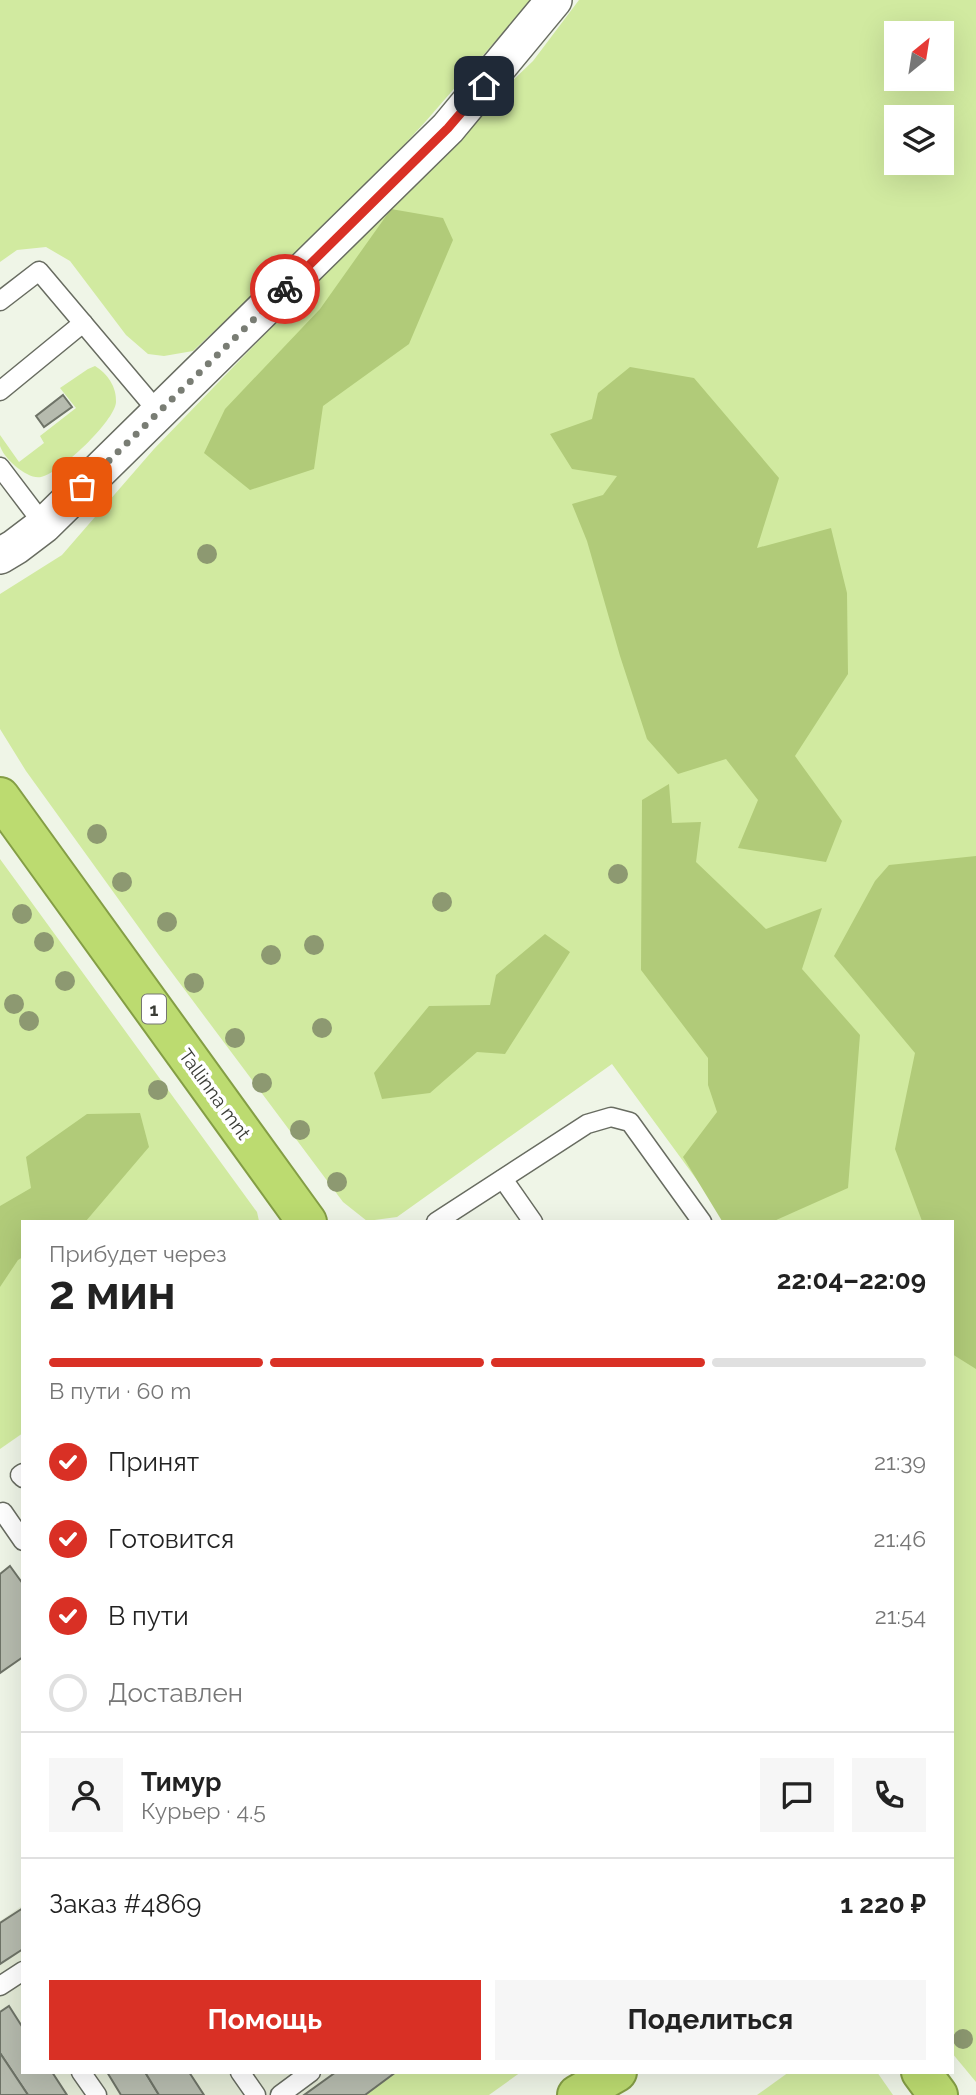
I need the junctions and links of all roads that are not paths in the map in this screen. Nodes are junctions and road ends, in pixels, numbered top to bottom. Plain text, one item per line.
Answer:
1 (554, 0) edge
2 (0, 301) edge
3 (83, 323) junction
4 (0, 391) edge
5 (159, 413) junction
6 (0, 467) edge
7 (44, 524) junction
8 (5, 559) edge
9 (0, 797) edge
10 (503, 1180) junction
11 (306, 1220) edge
12 (439, 1220) edge
13 (532, 1220) edge
14 (701, 1220) edge
15 (0, 1514) edge
16 (21, 1538) edge
17 (20, 1977) edge
18 (0, 1986) edge
19 (82, 2074) edge
20 (241, 2074) edge
21 (308, 2074) edge
22 (613, 2074) edge
23 (922, 2074) edge
24 (586, 2086) edge
25 (97, 2095) edge
26 (256, 2095) edge
27 (280, 2095) edge
28 (938, 2095) edge

1 - 5 street
2 - 3 lane
3 - 4 lane
3 - 5 lane
5 - 7 street
6 - 7 lane
7 - 8 street
9 - 11 highway, Tallinna mnt / 1
10 - 12 lane
10 - 13 lane
10 - 14 lane
15 - 16 lane
17 - 18 lane
19 - 25 lane
20 - 26 lane
21 - 27 lane
22 - 24 highway
23 - 28 highway

